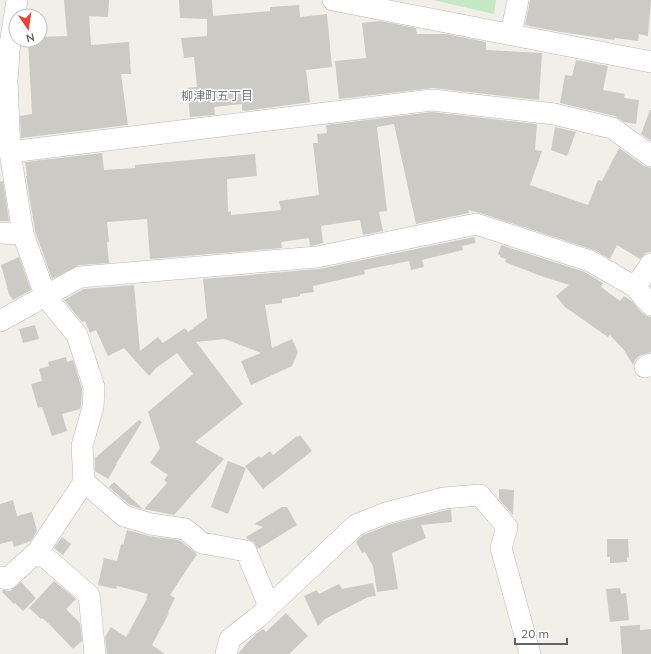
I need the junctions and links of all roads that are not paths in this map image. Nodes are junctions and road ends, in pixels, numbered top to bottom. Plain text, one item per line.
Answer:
1 (17, 0) edge
2 (332, 0) edge
3 (518, 0) edge
4 (511, 34) junction
5 (651, 62) edge
6 (10, 152) junction
7 (651, 156) edge
8 (7, 175) edge
9 (0, 233) edge
10 (23, 234) junction
11 (651, 264) edge
12 (635, 287) junction
13 (46, 297) junction
14 (651, 305) edge
15 (0, 321) edge
16 (84, 482) junction
17 (38, 551) junction
18 (0, 577) edge
19 (269, 606) junction
20 (95, 654) edge
21 (226, 654) edge
22 (530, 654) edge

1 - 6 street
2 - 4 street
3 - 4 street
4 - 5 street
6 - 7 street
6 - 8 street
8 - 10 street
9 - 10 street
10 - 13 street
11 - 12 street
12 - 13 street
12 - 14 street
13 - 15 street
13 - 16 street
16 - 17 street
16 - 19 street
17 - 18 street
17 - 20 street
19 - 21 street
19 - 22 street

